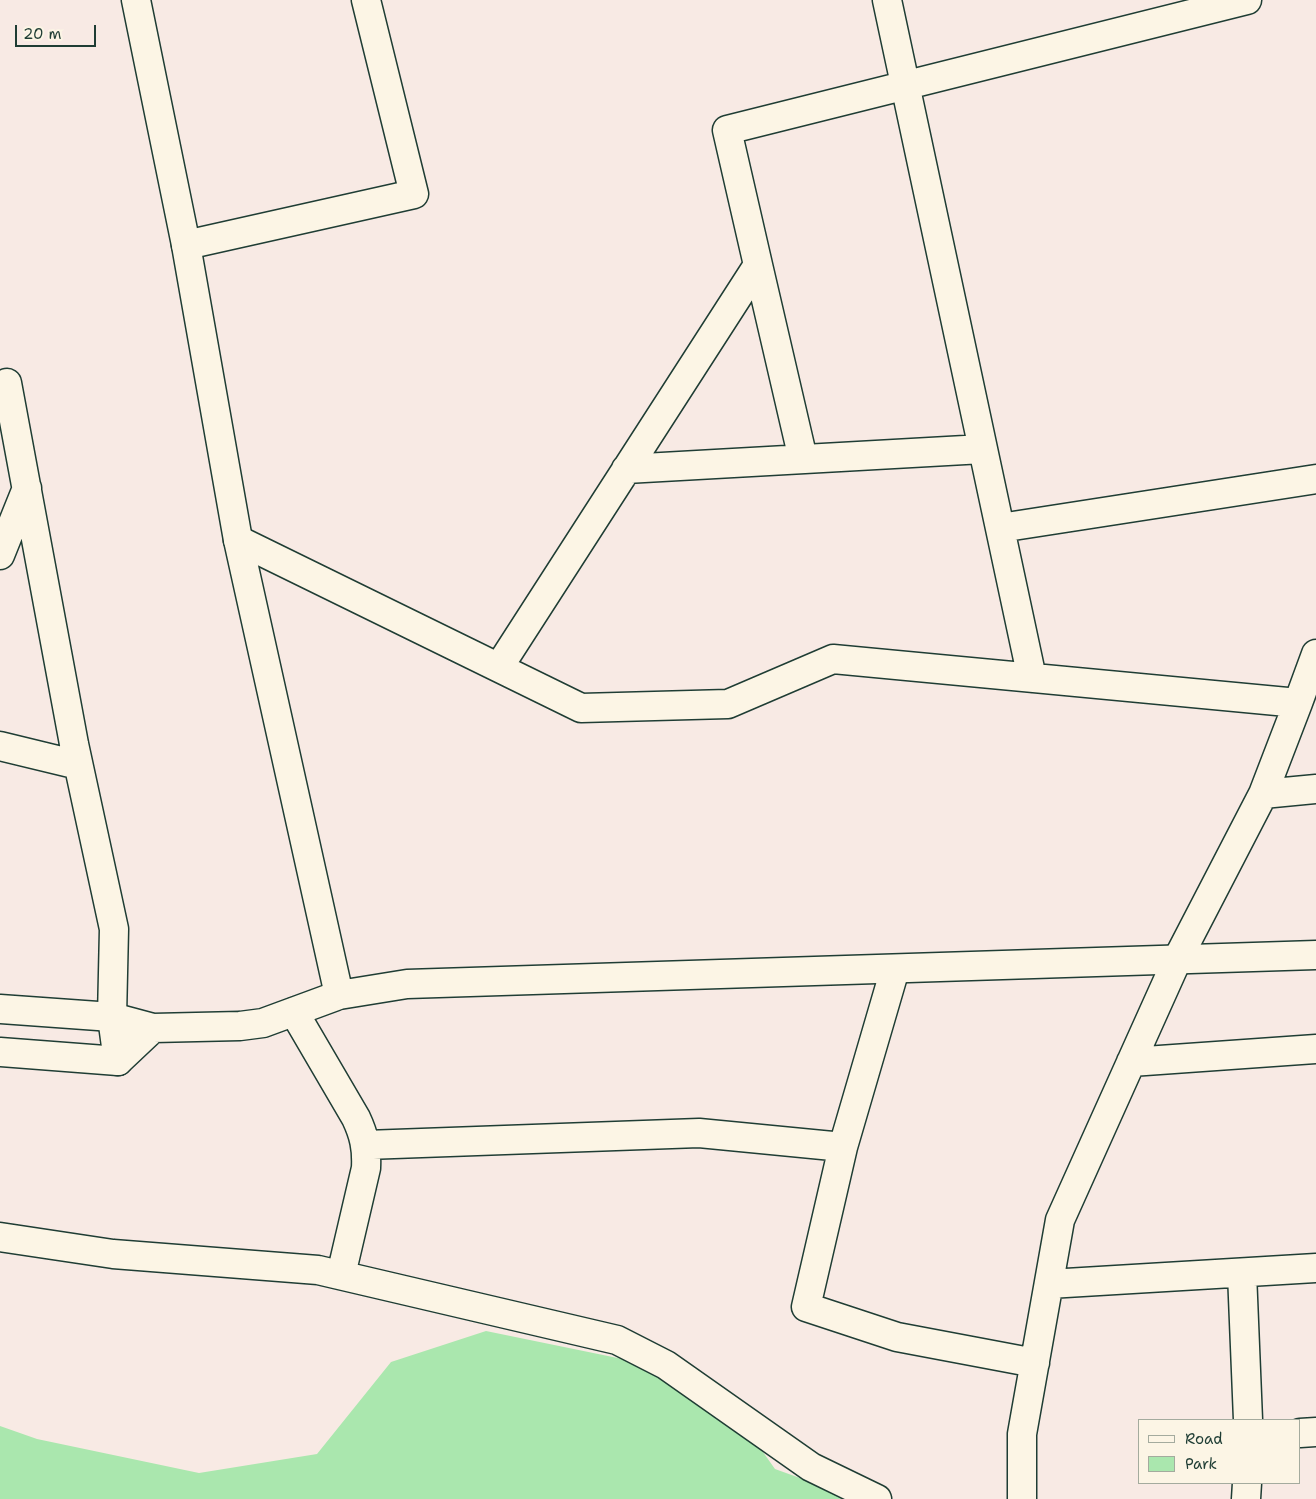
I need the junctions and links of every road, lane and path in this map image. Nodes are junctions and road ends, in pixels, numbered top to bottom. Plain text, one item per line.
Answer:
1 (136, 0) edge
2 (366, 0) edge
3 (887, 0) edge
4 (1247, 0) edge
5 (907, 85) junction
6 (186, 245) junction
7 (758, 265) junction
8 (7, 383) dead end
9 (983, 449) junction
10 (803, 459) junction
11 (626, 470) junction
12 (1316, 479) edge
13 (27, 488) junction
14 (1000, 528) junction
15 (238, 540) junction
16 (0, 555) edge
17 (1316, 654) edge
18 (499, 667) junction
19 (1032, 678) junction
20 (1298, 703) junction
21 (0, 746) edge
22 (78, 766) junction
23 (1316, 789) edge
24 (1262, 794) junction
25 (1316, 955) edge
26 (1177, 960) junction
27 (896, 968) junction
28 (339, 995) junction
29 (0, 1009) edge
30 (294, 1012) junction
31 (112, 1017) junction
32 (153, 1028) junction
33 (1316, 1048) edge
34 (0, 1052) edge
35 (118, 1061) junction
36 (1131, 1062) junction
37 (366, 1145) junction
38 (843, 1147) junction
39 (0, 1237) edge
40 (1316, 1268) edge
41 (1242, 1273) junction
42 (341, 1275) junction
43 (1049, 1284) junction
44 (1035, 1363) junction
45 (1248, 1419) edge
46 (1316, 1432) edge
47 (1301, 1433) edge
48 (1247, 1484) edge
49 (877, 1499) edge
50 (1022, 1499) edge
51 (1246, 1499) edge

1 - 6 street
2 - 6 street
3 - 5 street
4 - 5 street
5 - 7 street
5 - 9 street
6 - 15 street
7 - 10 street
7 - 11 street
8 - 13 street
9 - 10 street
9 - 14 street
10 - 11 street
11 - 18 street
12 - 14 street
13 - 16 street
13 - 22 street
14 - 19 street
15 - 18 street
15 - 28 street
17 - 20 street
18 - 19 street
19 - 20 street
20 - 24 street
21 - 22 street
22 - 31 street
23 - 24 street
24 - 26 street
25 - 26 street
26 - 27 street
26 - 36 street
27 - 28 street
27 - 38 street
28 - 30 street
29 - 31 street
30 - 32 street
30 - 37 street
31 - 32 street
31 - 35 street
32 - 35 street
33 - 36 street
34 - 35 street
36 - 43 street
37 - 38 street
37 - 42 street
38 - 44 street
39 - 42 street
40 - 41 street
41 - 43 street
41 - 45 street
42 - 49 street
43 - 44 street
44 - 50 street
46 - 47 street
48 - 51 street

